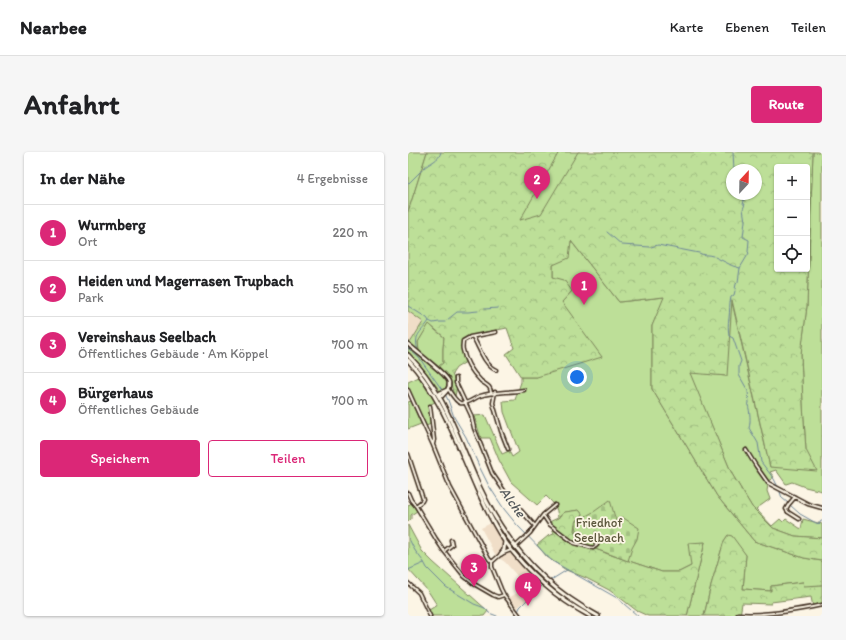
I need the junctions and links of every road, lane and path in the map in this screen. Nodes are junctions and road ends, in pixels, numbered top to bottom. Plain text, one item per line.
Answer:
1 (496, 332) dead end
2 (474, 337) junction
3 (408, 344) edge
4 (408, 355) edge
5 (408, 360) edge
6 (496, 370) dead end
7 (456, 378) dead end
8 (408, 390) edge
9 (447, 390) junction
10 (524, 390) dead end
11 (495, 392) junction
12 (491, 393) junction
13 (437, 396) junction
14 (465, 404) junction
15 (430, 406) dead end
16 (433, 445) junction
17 (508, 449) dead end
18 (746, 450) dead end
19 (408, 454) edge
20 (408, 493) edge
21 (795, 497) junction
22 (409, 499) edge
23 (555, 505) dead end
24 (416, 506) junction
25 (822, 508) edge
26 (543, 515) junction
27 (799, 519) dead end
28 (535, 526) junction
29 (450, 540) dead end
30 (505, 541) junction
31 (595, 541) dead end
32 (513, 545) junction
33 (510, 548) junction
34 (444, 551) junction
35 (502, 553) junction
36 (492, 562) junction
37 (408, 583) edge
38 (504, 595) junction
39 (822, 605) edge
40 (519, 614) edge
41 (738, 614) dead end
42 (430, 616) edge
43 (590, 616) edge
44 (598, 616) edge

1 - 2 street
2 - 6 street
2 - 12 street
3 - 9 street
4 - 13 main road
5 - 13 main road
7 - 14 street
8 - 16 street
9 - 13 street
9 - 14 street
10 - 11 street
11 - 12 street
11 - 17 street
12 - 14 street
13 - 30 main road
13 - 32 main road
14 - 28 street
15 - 16 street
16 - 36 street
18 - 21 street
19 - 24 street
20 - 22 street
21 - 25 street
21 - 27 street
22 - 24 street
23 - 26 street
24 - 34 street
26 - 28 street
26 - 31 street
28 - 32 street
29 - 34 street
30 - 33 main road
30 - 35 main road
32 - 33 main road
32 - 44 main road
33 - 35 street
33 - 43 main road
34 - 38 street
35 - 36 street
36 - 38 street
37 - 42 street
38 - 40 street
39 - 41 street

